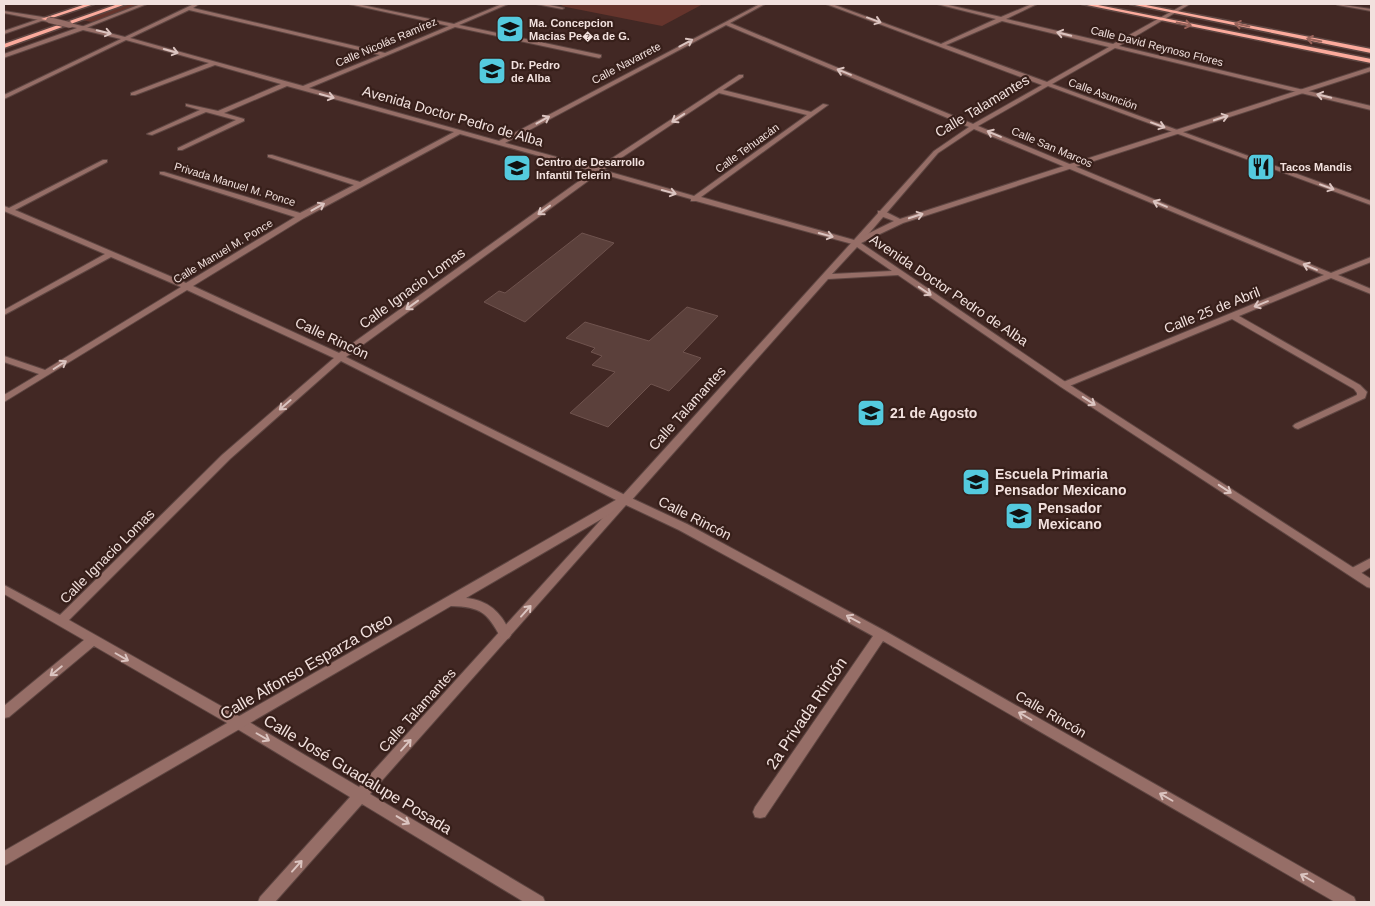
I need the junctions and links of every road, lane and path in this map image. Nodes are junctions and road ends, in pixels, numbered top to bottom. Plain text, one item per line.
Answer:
1 (59, 4) edge
2 (69, 4) edge
3 (91, 4) edge
4 (106, 4) edge
5 (123, 4) edge
6 (145, 4) edge
7 (197, 4) edge
8 (351, 4) edge
9 (506, 4) edge
10 (538, 4) edge
11 (763, 4) edge
12 (828, 4) edge
13 (939, 4) edge
14 (1035, 4) edge
15 (1085, 4) edge
16 (1133, 4) edge
17 (1188, 4) edge
18 (1338, 4) edge
19 (188, 8) junction
20 (562, 8) dead end
21 (1371, 10) edge
22 (4, 12) edge
23 (1175, 12) junction
24 (1002, 19) junction
25 (1163, 19) junction
26 (47, 20) junction
27 (725, 22) junction
28 (454, 25) junction
29 (81, 27) junction
30 (4, 34) edge
31 (124, 38) junction
32 (4, 40) edge
33 (942, 45) junction
34 (4, 46) edge
35 (1114, 46) junction
36 (4, 51) edge
37 (1371, 51) edge
38 (384, 54) junction
39 (4, 56) edge
40 (599, 56) dead end
41 (1371, 61) edge
42 (215, 63) junction
43 (1371, 69) edge
44 (741, 76) dead end
45 (286, 84) junction
46 (1047, 85) junction
47 (302, 89) junction
48 (719, 91) junction
49 (1303, 91) junction
50 (133, 94) dead end
51 (4, 97) edge
52 (188, 105) dead end
53 (825, 105) dead end
54 (1371, 108) edge
55 (205, 110) junction
56 (219, 113) junction
57 (812, 114) junction
58 (974, 126) junction
59 (459, 132) junction
60 (1177, 132) junction
61 (150, 134) dead end
62 (500, 143) junction
63 (180, 149) dead end
64 (270, 156) dead end
65 (105, 161) dead end
66 (1072, 166) junction
67 (596, 172) junction
68 (162, 173) dead end
69 (359, 184) junction
70 (694, 198) junction
71 (1371, 203) edge
72 (7, 209) edge
73 (881, 213) junction
74 (301, 216) junction
75 (900, 220) junction
76 (856, 243) junction
77 (110, 254) junction
78 (1371, 259) edge
79 (898, 273) junction
80 (826, 276) junction
81 (1331, 276) junction
82 (186, 286) junction
83 (1371, 292) edge
84 (4, 313) edge
85 (1233, 316) junction
86 (340, 357) junction
87 (4, 358) edge
88 (46, 373) junction
89 (1064, 385) junction
90 (4, 399) edge
91 (1298, 426) dead end
92 (624, 500) junction
93 (1371, 562) edge
94 (1354, 572) junction
95 (1371, 584) edge
96 (4, 589) edge
97 (449, 602) junction
98 (61, 621) junction
99 (881, 634) junction
100 (505, 635) junction
101 (93, 640) junction
102 (4, 713) edge
103 (239, 723) junction
104 (361, 795) junction
105 (760, 812) dead end
106 (4, 859) edge
107 (265, 902) edge
108 (538, 902) edge
109 (1349, 902) edge

1 - 2 street
3 - 26 main road
4 - 32 main road
5 - 34 main road
6 - 29 street
7 - 19 street
8 - 28 street
9 - 28 street, Calle Nicolás Ramírez
10 - 20 street
11 - 27 street, Calle Navarrete
12 -> 33 street, Calle Asunción
13 - 24 street, Calle David Reynoso Flores
14 - 24 street
15 - 25 main road
16 - 23 main road
17 - 23 street, Calle Talamantes
18 - 21 street
19 - 31 street
19 - 38 street
22 - 26 street, Avenida Doctor Pedro de Alba
23 - 25 street, Calle Talamantes
37 -> 23 main road
24 - 33 street
35 -> 24 street, Calle David Reynoso Flores
25 - 35 street, Calle Talamantes
25 -> 41 main road
26 - 29 street, Avenida Doctor Pedro de Alba, bridge
26 - 30 street
58 -> 27 street, Calle San Marcos
62 -> 27 street, Calle Navarrete
28 - 38 street, Calle Nicolás Ramírez
28 - 40 street
29 -> 31 street, Avenida Doctor Pedro de Alba
29 - 36 main road
29 - 39 street
31 -> 42 street, Avenida Doctor Pedro de Alba
31 - 51 street
33 - 46 street, Calle Asunción
35 - 46 street, Calle Talamantes
35 - 49 street, Calle David Reynoso Flores
38 - 47 street, Calle Nicolás Ramírez
42 - 45 street, Avenida Doctor Pedro de Alba
42 - 50 street
43 - 49 street
44 - 48 street, Calle Ignacio Lomas
45 - 47 street, Avenida Doctor Pedro de Alba
45 - 56 street
46 - 58 street, Calle Talamantes
46 -> 60 street, Calle Asunción
47 -> 59 street, Avenida Doctor Pedro de Alba
48 - 57 street
48 -> 67 street, Calle Ignacio Lomas
54 -> 49 street, Calle David Reynoso Flores
60 -> 49 street
52 - 55 street
53 - 57 street, Calle Tehuacán
55 - 56 street
55 - 61 street
56 - 63 street
57 - 70 street, Calle Tehuacán
66 -> 58 street, Calle San Marcos
58 - 73 street, Calle Talamantes
59 - 62 street, Avenida Doctor Pedro de Alba
59 - 69 street, Calle Manuel M. Ponce
60 - 66 street
60 -> 71 street, Calle Asunción
62 - 67 street, Avenida Doctor Pedro de Alba
64 - 69 street
65 - 72 street
75 -> 66 street
81 -> 66 street, Calle San Marcos
67 -> 70 street, Avenida Doctor Pedro de Alba
67 -> 86 street, Calle Ignacio Lomas
68 - 74 street, Privada Manuel M. Ponce
74 -> 69 street, Calle Manuel M. Ponce
70 -> 76 street, Avenida Doctor Pedro de Alba
72 - 77 street, Calle Rincón
73 - 75 street
73 - 76 street, Calle Talamantes
74 - 82 street, Calle Manuel M. Ponce
75 - 76 street
76 - 79 street, Avenida Doctor Pedro de Alba
76 - 80 street, Calle Talamantes
77 - 82 street, Calle Rincón
77 - 84 street
78 - 81 street, Calle 25 de Abril
79 - 80 street
79 -> 89 street, Avenida Doctor Pedro de Alba
80 - 92 street, Calle Talamantes
81 - 83 street, Calle San Marcos
81 -> 85 street, Calle 25 de Abril
82 - 86 street, Calle Rincón
88 -> 82 street, Calle Manuel M. Ponce
85 - 89 street, Calle 25 de Abril
85 - 91 street
86 - 92 street, Calle Rincón
86 -> 98 street, Calle Ignacio Lomas
87 - 88 street
88 - 90 street, Calle Manuel M. Ponce
89 -> 94 street, Avenida Doctor Pedro de Alba
92 - 97 street, Calle Alfonso Esparza Oteo
99 -> 92 street, Calle Rincón
100 -> 92 street, Calle Talamantes
93 - 94 street
94 - 95 street, Avenida Doctor Pedro de Alba
96 - 98 street, Calle José Guadalupe Posada
97 - 100 street
97 - 103 street, Calle Alfonso Esparza Oteo
98 - 101 street, Calle José Guadalupe Posada
99 - 105 street, 2a Privada Rincón
109 -> 99 street, Calle Rincón
104 -> 100 street, Calle Talamantes
101 -> 102 street
101 -> 103 street, Calle José Guadalupe Posada
103 -> 104 street, Calle José Guadalupe Posada
103 - 106 street, Calle Alfonso Esparza Oteo
107 -> 104 street, Calle Talamantes
104 -> 108 street, Calle José Guadalupe Posada

